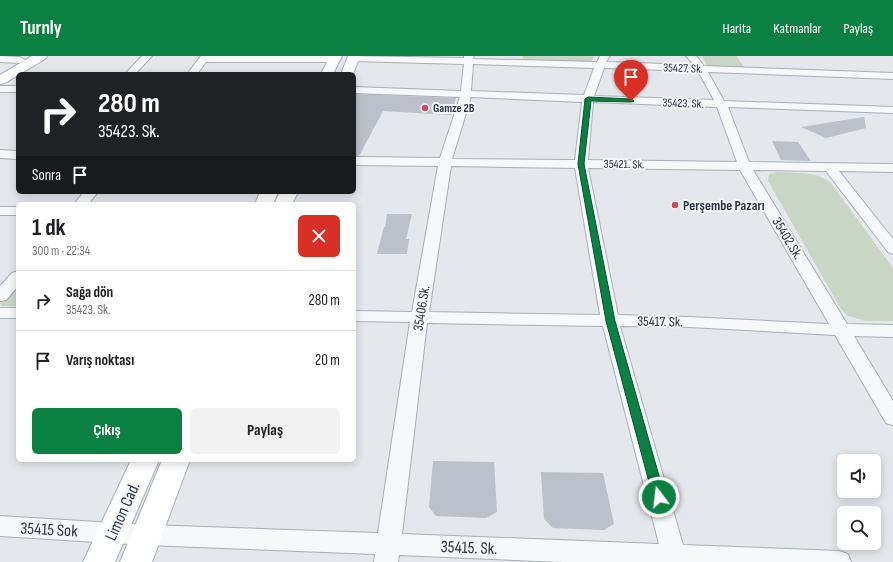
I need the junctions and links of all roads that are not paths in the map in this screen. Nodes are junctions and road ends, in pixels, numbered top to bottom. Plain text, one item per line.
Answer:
1 (41, 56) edge
2 (147, 56) edge
3 (691, 56) edge
4 (353, 57) edge
5 (23, 58) edge
6 (205, 58) edge
7 (336, 58) edge
8 (0, 59) edge
9 (469, 59) edge
10 (603, 60) edge
11 (751, 61) dead end
12 (702, 69) junction
13 (0, 70) edge
14 (758, 71) junction
15 (132, 72) edge
16 (194, 72) edge
17 (328, 72) edge
18 (348, 72) edge
19 (893, 76) edge
20 (0, 80) edge
21 (16, 88) edge
22 (0, 89) edge
23 (356, 90) edge
24 (466, 95) junction
25 (588, 99) junction
26 (721, 104) junction
27 (893, 110) edge
28 (0, 154) edge
29 (16, 155) edge
30 (356, 161) edge
31 (445, 162) junction
32 (581, 164) junction
33 (744, 166) junction
34 (830, 168) junction
35 (893, 168) edge
36 (89, 194) edge
37 (83, 202) edge
38 (0, 211) edge
39 (16, 211) edge
40 (893, 249) edge
41 (16, 278) edge
42 (0, 296) edge
43 (0, 313) edge
44 (16, 313) edge
45 (356, 316) edge
46 (419, 318) junction
47 (610, 321) junction
48 (842, 330) junction
49 (893, 331) edge
50 (893, 418) edge
51 (145, 462) edge
52 (175, 462) edge
53 (0, 526) edge
54 (112, 533) junction
55 (146, 535) junction
56 (387, 553) edge
57 (676, 559) edge
58 (100, 562) edge
59 (136, 562) edge
60 (839, 562) edge

1 - 20 street
2 - 15 street
3 - 12 street, 35402.Sk.
4 - 9 street, 35427. Sk.
4 - 18 street
5 - 8 street
5 - 13 street
6 - 7 street
6 - 16 street
7 - 17 street
9 - 10 street, 35427. Sk.
9 - 24 street, 35406.Sk.
10 - 12 street, 35427. Sk.
10 - 25 street
11 - 14 street
12 - 14 street, 35427. Sk.
12 - 26 street, 35402.Sk.
14 - 19 street, 35427. Sk.
21 - 22 street
23 - 24 street, 35423. Sk.
24 - 25 street, 35423. Sk.
24 - 31 street, 35406.Sk.
25 - 26 street, 35423. Sk.
25 - 32 street
26 - 27 street, 35423. Sk.
26 - 33 street, 35402.Sk.
28 - 29 street
30 - 31 street, 35421. Sk.
31 - 32 street, 35421. Sk.
31 - 46 street, 35406.Sk.
32 - 33 street, 35421. Sk.
32 - 47 street
33 - 34 street, 35421. Sk.
33 - 48 street, 35402.Sk.
34 - 35 street, 35421. Sk.
34 - 40 street
36 - 37 street
38 - 39 street
41 - 42 street
43 - 44 street
45 - 46 street, 35417. Sk.
46 - 47 street, 35417. Sk.
46 - 56 street, 35406.Sk.
47 - 48 street, 35417. Sk.
47 - 57 street
48 - 49 street, 35417. Sk.
48 - 50 street, 35402.Sk.
51 - 54 street, Limon Cad.
52 - 55 street, Limon Cad.
53 - 54 street, 35415 Sok
54 - 55 street, 35415 Sok
54 - 58 street, Limon Cad.
55 - 56 street, 35415. Sk.
55 - 59 street, Limon Cad.
56 - 57 street, 35415. Sk.
57 - 60 street, 35415. Sk.

